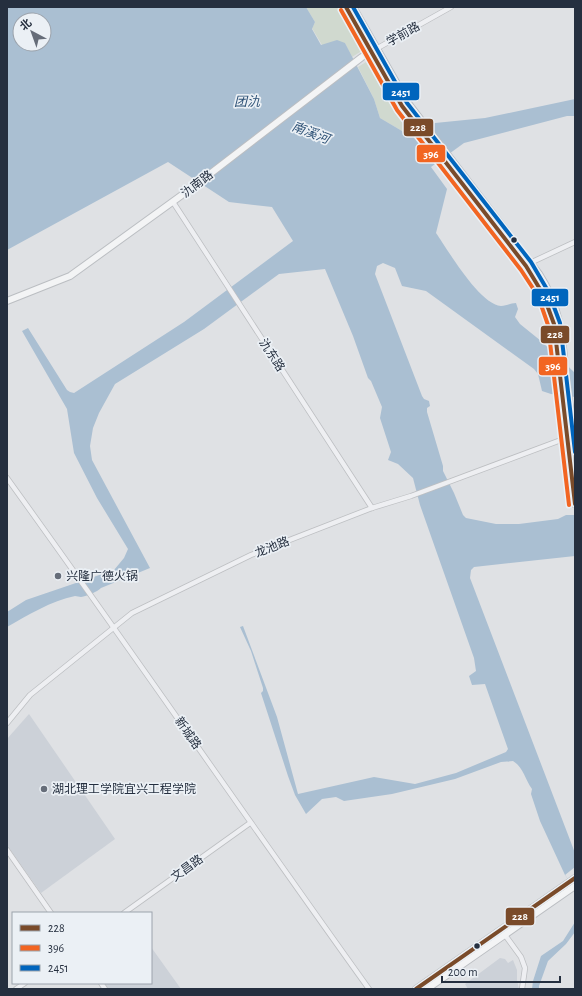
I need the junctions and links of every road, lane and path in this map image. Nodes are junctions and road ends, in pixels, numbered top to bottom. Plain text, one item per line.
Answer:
1 (346, 7) edge
2 (353, 7) edge
3 (451, 7) edge
4 (374, 50) junction
5 (446, 158) junction
6 (173, 202) junction
7 (575, 242) edge
8 (530, 262) junction
9 (7, 300) edge
10 (559, 343) junction
11 (574, 436) junction
12 (567, 438) junction
13 (575, 452) edge
14 (7, 478) edge
15 (575, 504) edge
16 (372, 508) junction
17 (114, 627) junction
18 (7, 723) edge
19 (250, 823) junction
20 (7, 850) edge
21 (573, 883) edge
22 (50, 912) edge
23 (125, 912) edge
24 (505, 935) junction
25 (369, 989) edge
26 (416, 989) edge
27 (427, 989) edge
28 (522, 989) edge

1 - 4 main road
2 - 4 main road
3 - 4 street, 学前路
4 - 5 main road
4 - 6 main road, 氿南路
5 - 8 main road
5 - 10 main road
6 - 9 main road, 氿南路
6 - 16 street, 氿东路
7 - 8 street
8 - 10 main road
10 - 11 main road
10 - 12 main road
11 - 12 street, 龙池路
11 - 13 main road
12 - 15 main road
12 - 16 street, 龙池路
14 - 17 street, 新城路
16 - 17 street, 龙池路
17 - 18 street, 龙池路
17 - 19 street, 新城路
19 - 23 street, 文昌路
19 - 25 street, 新城路
20 - 22 street
21 - 24 main road
21 - 26 main road
24 - 27 main road
24 - 28 street

